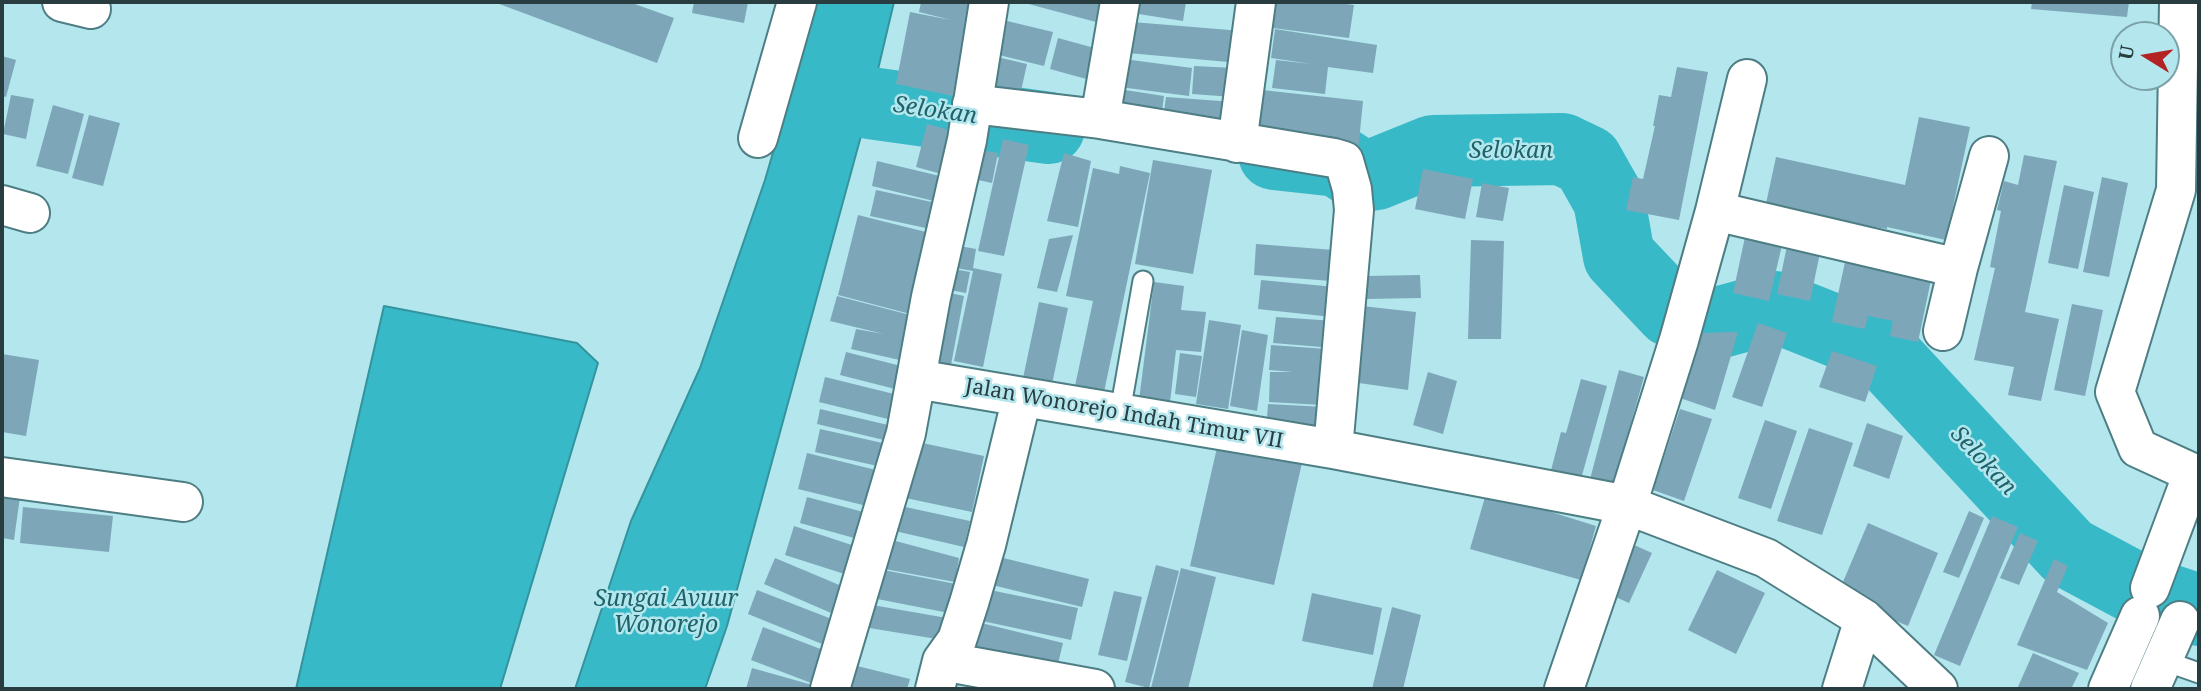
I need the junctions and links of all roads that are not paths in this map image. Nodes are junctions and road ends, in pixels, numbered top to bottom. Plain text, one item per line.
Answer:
1 (797, 2) edge
2 (989, 2) edge
3 (1120, 2) edge
4 (1256, 2) edge
5 (2179, 2) edge
6 (1747, 79) dead end
7 (970, 119) junction
8 (1100, 120) junction
9 (758, 138) dead end
10 (1237, 143) junction
11 (1989, 156) dead end
12 (1715, 211) junction
13 (1958, 268) junction
14 (1143, 281) dead end
15 (1943, 331) dead end
16 (916, 379) junction
17 (1022, 397) junction
18 (1120, 412) junction
19 (1333, 449) junction
20 (2196, 475) edge
21 (2, 477) edge
22 (183, 502) dead end
23 (1627, 505) junction
24 (1864, 619) junction
25 (2180, 621) dead end
26 (2199, 673) edge
27 (938, 675) edge
28 (2156, 675) edge
29 (830, 689) edge
30 (1095, 689) edge
31 (1564, 689) edge
32 (1842, 689) edge
33 (1938, 689) edge
34 (2108, 689) edge

1 - 9 street
2 - 7 street
3 - 8 street
4 - 10 street
5 - 20 street
6 - 12 street
7 - 8 street
7 - 16 street
8 - 10 street
10 - 19 street
11 - 13 street
12 - 13 street
12 - 23 street
13 - 15 street
14 - 18 lane
16 - 17 street, Jalan Wonorejo Indah Timur VII
16 - 29 street
17 - 18 street, Jalan Wonorejo Indah Timur VII
17 - 27 street
18 - 19 street, Jalan Wonorejo Indah Timur VII
19 - 23 street, Jalan Wonorejo Indah Timur VII
20 - 34 street
21 - 22 street
23 - 24 street, Jalan Wonorejo Indah Timur VII
23 - 31 street
24 - 32 street
24 - 33 street, Jalan Wonorejo Indah Timur VII
25 - 28 street
26 - 28 lane
27 - 30 street

